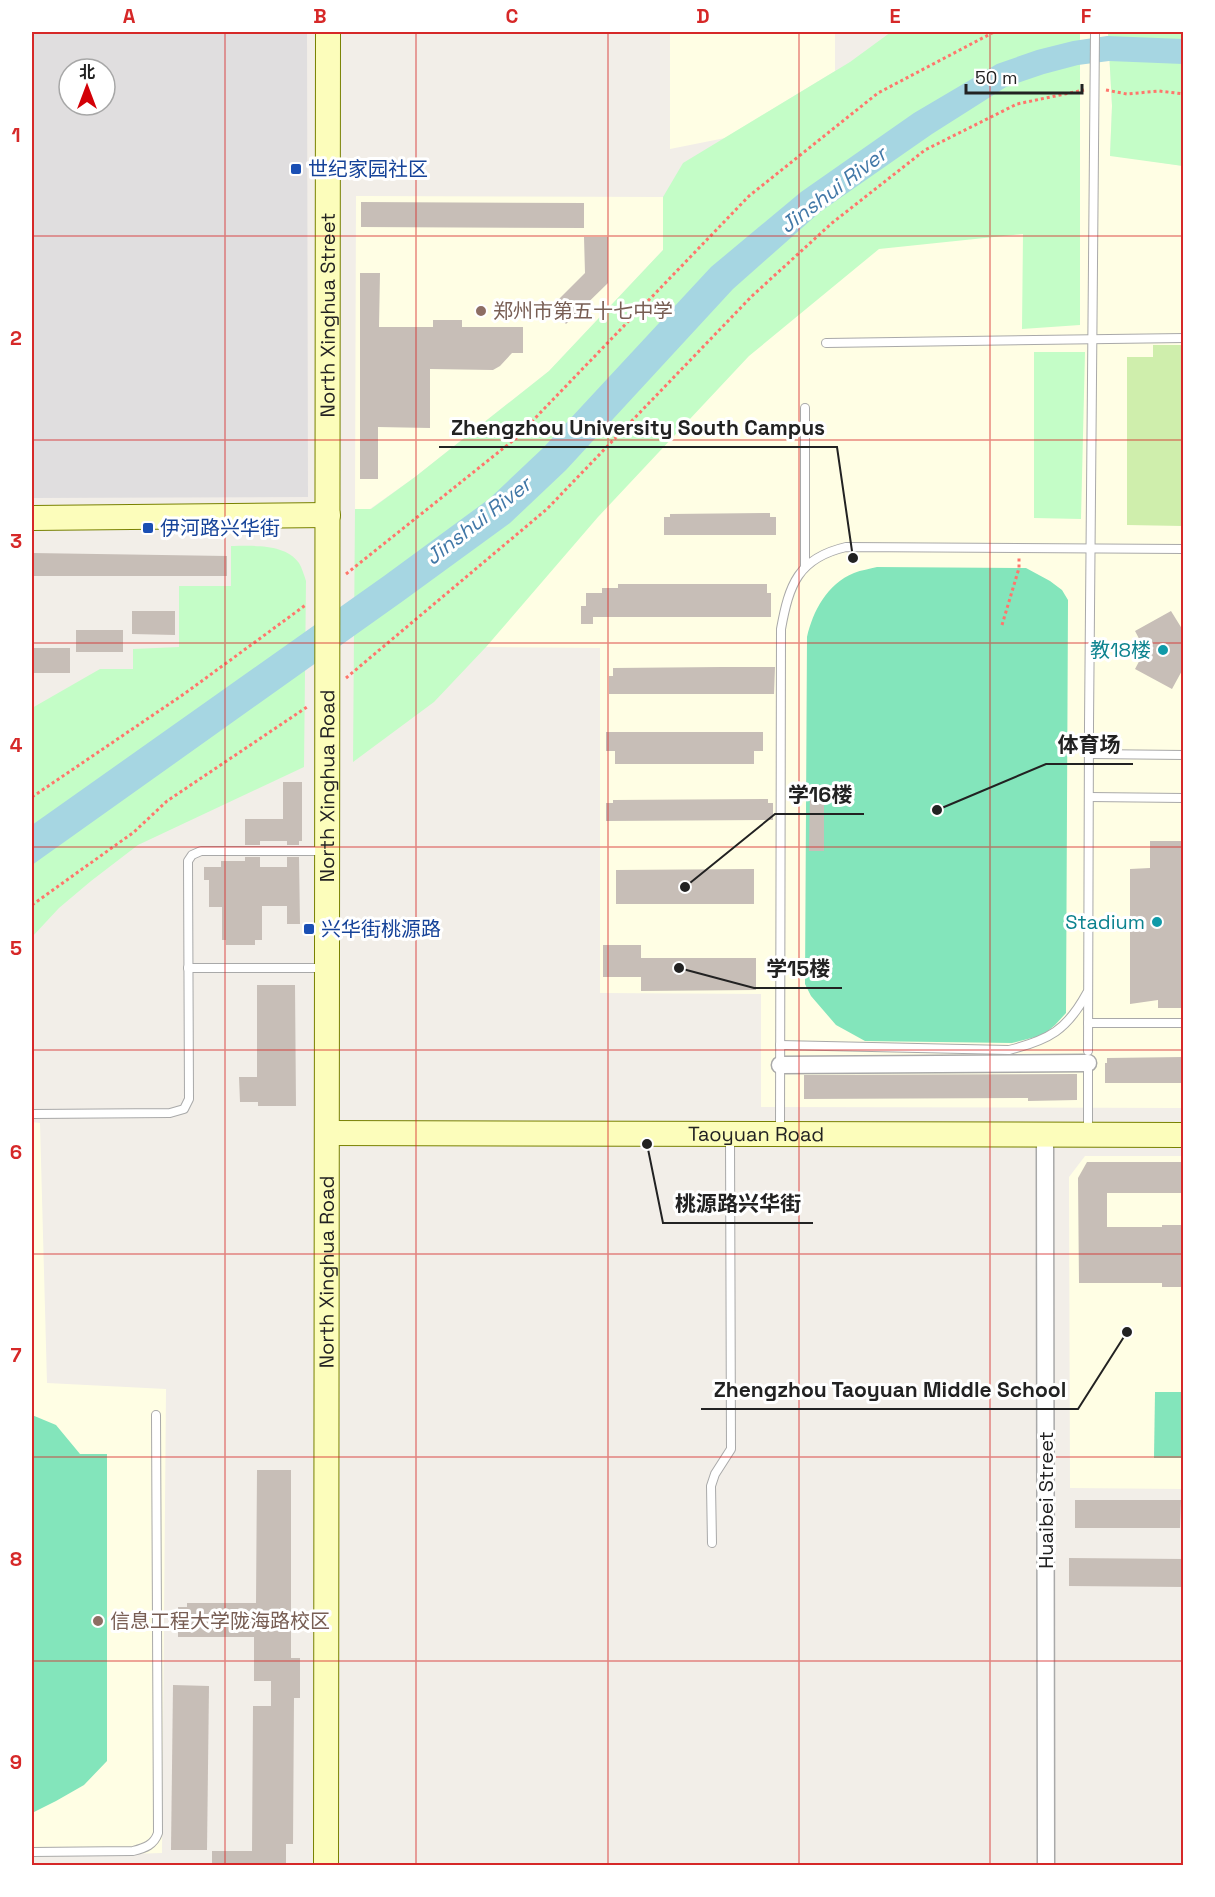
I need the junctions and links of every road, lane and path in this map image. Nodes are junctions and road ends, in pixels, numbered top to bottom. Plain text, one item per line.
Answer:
1 (328, 32) edge
2 (994, 32) edge
3 (1095, 32) edge
4 (1095, 88) junction
5 (1184, 94) edge
6 (1184, 338) edge
7 (1092, 339) junction
8 (826, 343) dead end
9 (805, 408) dead end
10 (328, 515) junction
11 (32, 518) edge
12 (1019, 548) junction
13 (1091, 548) junction
14 (1184, 549) edge
15 (805, 566) junction
16 (328, 593) junction
17 (1002, 625) dead end
18 (328, 686) junction
19 (1089, 754) junction
20 (1184, 754) edge
21 (32, 797) edge
22 (1089, 797) junction
23 (1184, 798) edge
24 (328, 851) junction
25 (32, 905) edge
26 (188, 968) junction
27 (328, 968) junction
28 (1088, 992) junction
29 (1088, 1023) junction
30 (1184, 1023) edge
31 (780, 1045) junction
32 (1088, 1058) junction
33 (780, 1065) junction
34 (32, 1114) edge
35 (327, 1132) junction
36 (730, 1134) junction
37 (780, 1134) junction
38 (1045, 1135) junction
39 (1088, 1135) junction
40 (1184, 1135) edge
41 (156, 1415) dead end
42 (712, 1543) dead end
43 (32, 1852) edge
44 (326, 1866) edge
45 (1046, 1866) edge

1 - 10 street, North Xinghua Street
2 - 16 path
3 - 4 lane
4 - 5 path
4 - 7 lane
4 - 18 path
6 - 7 lane
7 - 8 lane
7 - 13 lane
9 - 15 lane
10 - 11 street
10 - 16 street, North Xinghua Street
12 - 13 lane
12 - 15 lane
12 - 17 path
13 - 14 lane
13 - 19 lane
15 - 31 lane
16 - 18 street, North Xinghua Road
16 - 21 path
18 - 24 street, North Xinghua Road
18 - 25 path
19 - 20 lane
19 - 22 lane
22 - 23 lane
22 - 28 lane
24 - 26 lane
24 - 27 street, North Xinghua Road
26 - 27 lane
26 - 34 lane
27 - 35 street, North Xinghua Road
28 - 29 lane
28 - 31 lane
29 - 30 lane
29 - 32 lane
31 - 33 lane
32 - 33 street
32 - 39 lane
33 - 37 lane
35 - 36 street, Taoyuan Road
35 - 44 street, North Xinghua Road
36 - 37 street, Taoyuan Road
36 - 42 lane
37 - 38 street, Taoyuan Road
38 - 39 street, Taoyuan Road
38 - 45 street, Huaibei Street
39 - 40 street, Taoyuan Road
41 - 43 lane

